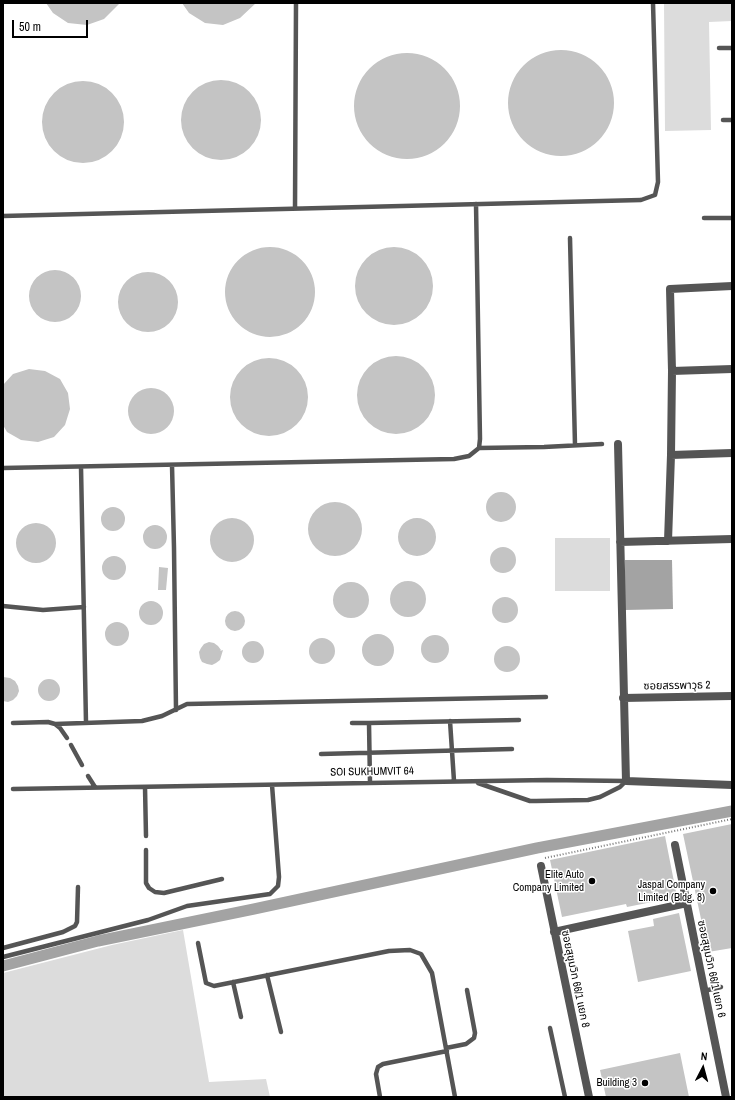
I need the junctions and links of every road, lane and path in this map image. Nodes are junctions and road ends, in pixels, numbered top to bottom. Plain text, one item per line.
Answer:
1 (296, 3) edge
2 (653, 3) edge
3 (719, 48) dead end
4 (732, 48) edge
5 (723, 120) dead end
6 (732, 120) edge
7 (476, 204) junction
8 (296, 208) junction
9 (3, 216) edge
10 (704, 218) dead end
11 (732, 218) edge
12 (570, 238) dead end
13 (732, 286) edge
14 (732, 369) edge
15 (672, 371) junction
16 (602, 444) dead end
17 (618, 444) dead end
18 (575, 445) junction
19 (479, 448) junction
20 (732, 453) edge
21 (670, 454) junction
22 (172, 465) junction
23 (81, 467) junction
24 (3, 468) edge
25 (732, 539) edge
26 (668, 541) junction
27 (620, 542) junction
28 (3, 606) edge
29 (84, 607) junction
30 (732, 696) edge
31 (546, 697) dead end
32 (623, 698) junction
33 (176, 710) junction
34 (519, 720) dead end
35 (450, 721) junction
36 (369, 722) junction
37 (13, 723) dead end
38 (86, 723) junction
39 (352, 723) dead end
40 (55, 724) junction
41 (67, 738) dead end
42 (71, 745) dead end
43 (512, 749) dead end
44 (452, 750) junction
45 (369, 752) junction
46 (321, 754) dead end
47 (82, 765) dead end
48 (88, 776) dead end
49 (454, 781) junction
50 (472, 781) junction
51 (626, 782) junction
52 (370, 783) junction
53 (272, 785) junction
54 (732, 785) edge
55 (95, 787) junction
56 (146, 787) junction
57 (13, 789) dead end
58 (732, 819) edge
59 (146, 836) dead end
60 (675, 845) dead end
61 (146, 850) dead end
62 (540, 866) joint
63 (222, 880) dead end
64 (78, 887) dead end
65 (686, 903) junction
66 (554, 932) junction
67 (198, 943) dead end
68 (3, 948) edge
69 (3, 957) edge
70 (267, 975) junction
71 (233, 982) junction
72 (721, 987) dead end
73 (467, 990) dead end
74 (704, 991) junction
75 (242, 1016) dead end
76 (550, 1028) dead end
77 (281, 1032) dead end
78 (446, 1050) junction
79 (380, 1097) edge
80 (455, 1097) edge
81 (565, 1097) edge
82 (589, 1097) edge
83 (726, 1097) edge

1 - 8 lane
2 - 7 lane
3 - 4 lane
5 - 6 lane
7 - 8 lane
7 - 19 lane
8 - 9 lane
10 - 11 lane
12 - 18 lane
13 - 15 street
14 - 15 street
15 - 21 street
16 - 18 lane
17 - 27 street
18 - 19 lane
19 - 22 lane
20 - 21 street
21 - 26 street
22 - 23 lane
22 - 33 lane
23 - 24 lane
23 - 29 lane
25 - 26 street
26 - 27 street
27 - 32 street
28 - 29 lane
29 - 38 lane
30 - 32 street, ซอยสรรพาวุธ 2
31 - 33 lane
32 - 51 street
33 - 38 lane
34 - 35 lane
35 - 36 lane
35 - 44 lane
36 - 39 lane
36 - 45 lane
37 - 40 lane
38 - 40 lane
40 - 41 lane
42 - 47 lane
43 - 44 lane
44 - 45 lane
44 - 49 lane
45 - 46 lane
45 - 52 lane
48 - 55 lane
49 - 50 lane, SOI SUKHUMVIT 64
49 - 52 lane, SOI SUKHUMVIT 64
50 - 51 lane, SOI SUKHUMVIT 64
50 - 51 lane
51 - 54 street, SOI SUKHUMVIT 64
52 - 53 lane, SOI SUKHUMVIT 64
53 - 56 lane, SOI SUKHUMVIT 64
53 - 69 lane
55 - 56 lane, SOI SUKHUMVIT 64
55 - 57 lane, SOI SUKHUMVIT 64
56 - 59 lane
58 - 62 path
60 - 65 street, ซอยสุขุมวิท 66/1 แยก 6
61 - 63 lane
62 - 66 street, ซอยสุขุมวิท 66/1 แยก 8
64 - 68 lane
65 - 66 street
65 - 74 street, ซอยสุขุมวิท 66/1 แยก 6
66 - 82 street, ซอยสุขุมวิท 66/1 แยก 8
67 - 71 lane
70 - 71 lane
70 - 77 lane
70 - 78 lane
71 - 75 lane
72 - 74 lane
73 - 78 lane
74 - 83 street, ซอยสุขุมวิท 66/1 แยก 6
76 - 81 lane
78 - 79 lane
78 - 80 lane

